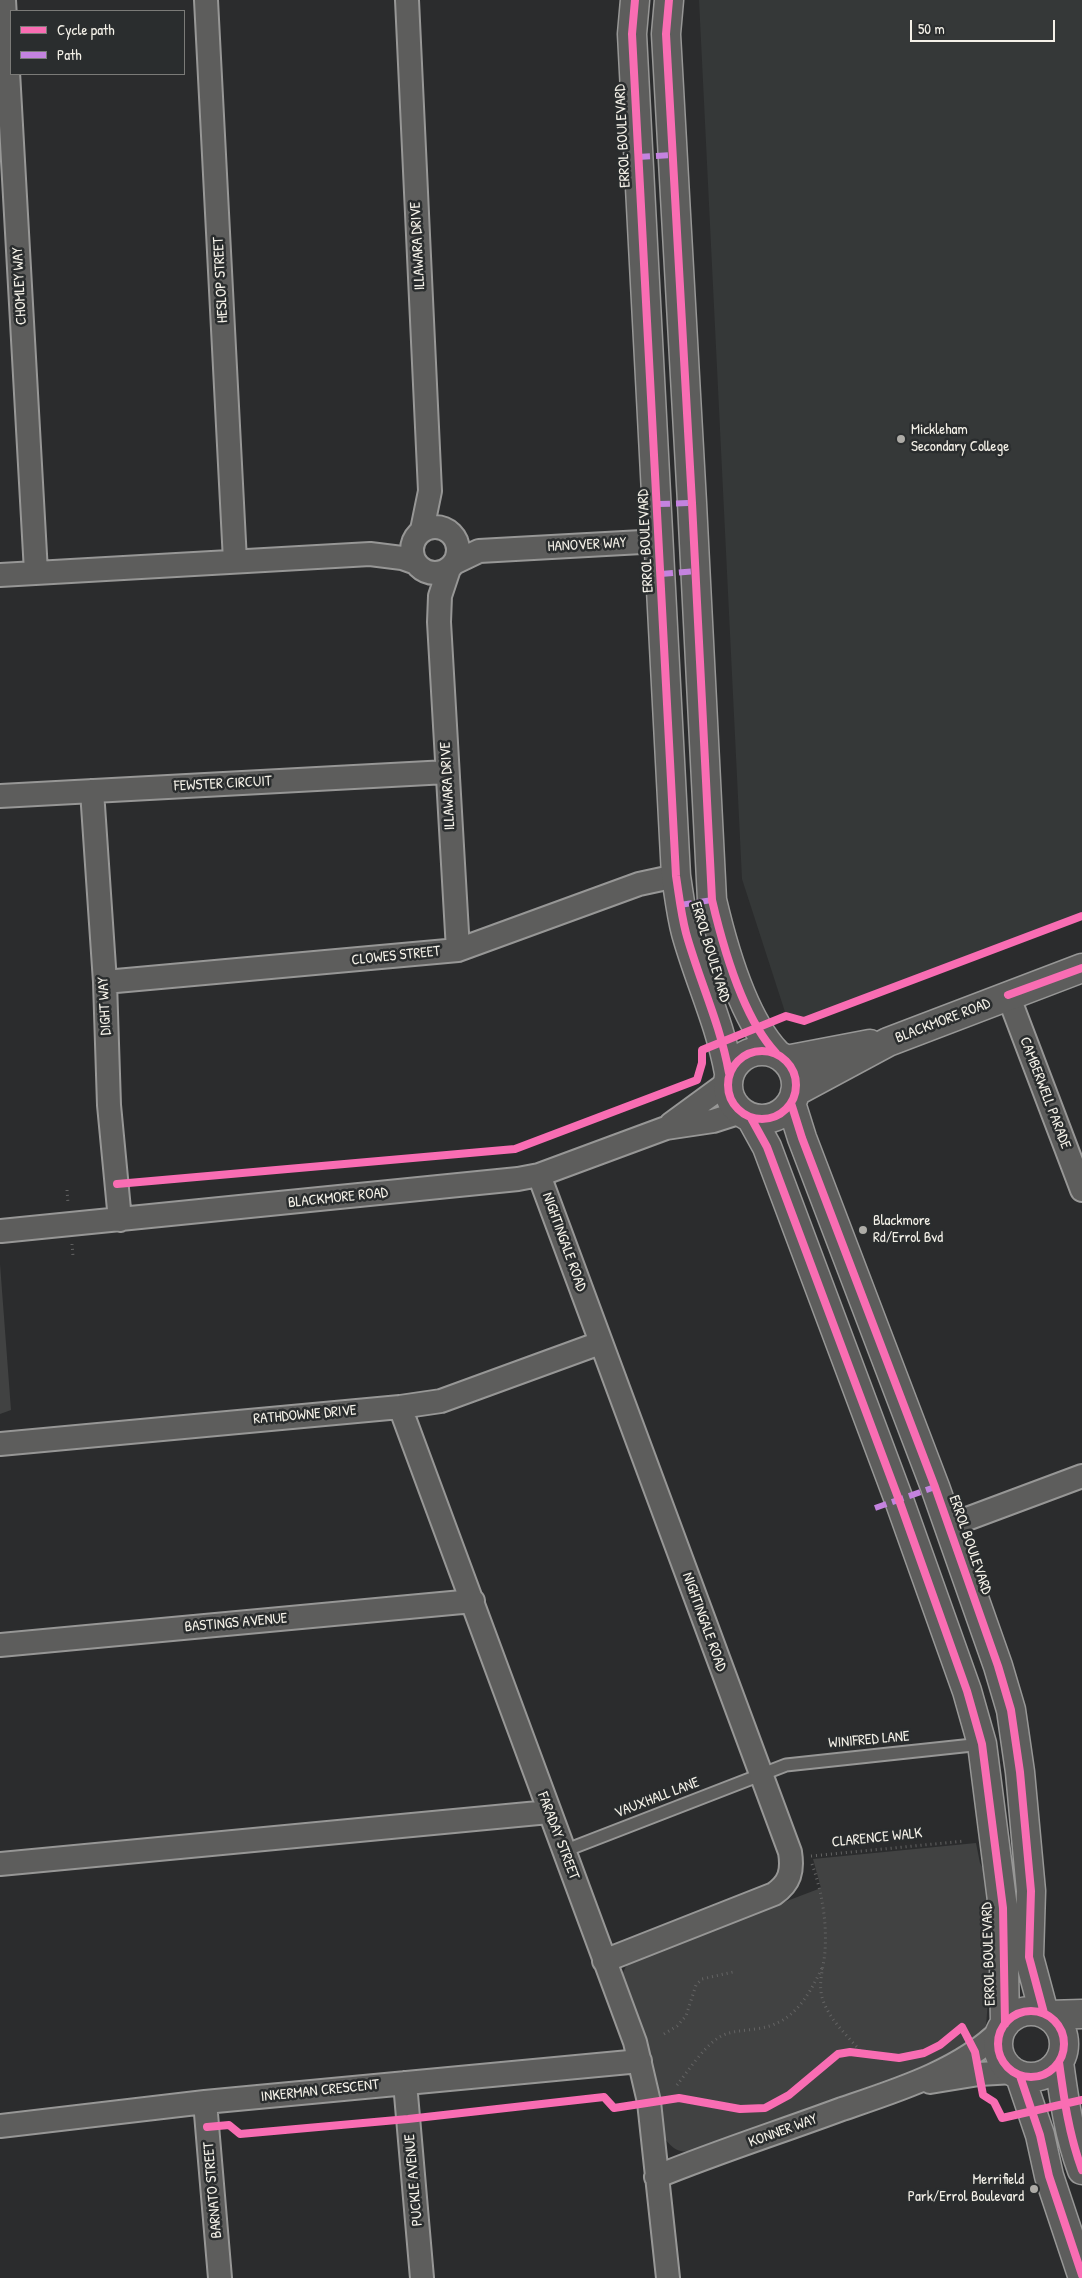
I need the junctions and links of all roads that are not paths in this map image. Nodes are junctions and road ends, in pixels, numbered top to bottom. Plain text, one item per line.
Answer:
1 (4, 0) edge
2 (206, 0) edge
3 (407, 0) edge
4 (635, 0) edge
5 (669, 0) edge
6 (430, 492) junction
7 (448, 531) junction
8 (420, 533) junction
9 (660, 541) junction
10 (515, 549) junction
11 (370, 554) junction
12 (235, 561) junction
13 (418, 566) junction
14 (451, 566) junction
15 (36, 572) junction
16 (0, 575) edge
17 (439, 622) junction
18 (446, 772) junction
19 (92, 791) junction
20 (0, 796) edge
21 (676, 876) junction
22 (458, 950) junction
23 (1082, 968) edge
24 (105, 982) junction
25 (1008, 995) junction
26 (888, 1042) junction
27 (781, 1056) junction
28 (728, 1078) junction
29 (793, 1098) junction
30 (746, 1115) junction
31 (666, 1128) junction
32 (539, 1175) junction
33 (1082, 1190) edge
34 (120, 1220) junction
35 (1, 1231) dead end
36 (600, 1343) junction
37 (400, 1406) junction
38 (0, 1444) edge
39 (1082, 1476) edge
40 (948, 1526) junction
41 (473, 1601) junction
42 (0, 1645) edge
43 (982, 1744) junction
44 (760, 1774) junction
45 (549, 1812) junction
46 (564, 1850) junction
47 (0, 1864) edge
48 (604, 1961) junction
49 (1046, 2014) junction
50 (1082, 2014) edge
51 (1003, 2027) junction
52 (1068, 2054) edge
53 (640, 2061) junction
54 (1017, 2074) junction
55 (404, 2083) junction
56 (910, 2085) junction
57 (205, 2102) junction
58 (0, 2126) edge
59 (1082, 2170) edge
60 (656, 2176) junction
61 (1082, 2275) edge
62 (220, 2278) edge
63 (422, 2278) edge
64 (668, 2278) edge

1 - 15 street, CHOMLEY WAY
2 - 12 street, HESLOP STREET
3 - 6 street, ILLAWARA DRIVE
4 - 9 street, ERROL BOULEVARD
5 - 27 street, ERROL BOULEVARD
6 - 7 street, ILLAWARA DRIVE
6 - 8 street, ILLAWARA DRIVE
7 - 8 street
7 - 10 street, HANOVER WAY
7 - 14 street
8 - 11 street
8 - 13 street
9 - 10 street, HANOVER WAY
9 - 21 street, ERROL BOULEVARD
10 - 14 street, HANOVER WAY
11 - 12 street
11 - 13 street
12 - 15 street
13 - 14 street
13 - 17 street, ILLAWARA DRIVE
14 - 17 street, ILLAWARA DRIVE
15 - 16 street
17 - 18 street, ILLAWARA DRIVE
18 - 19 street, FEWSTER CIRCUIT
18 - 22 street, ILLAWARA DRIVE
19 - 20 street, FEWSTER CIRCUIT
19 - 24 street, DIGHT WAY
21 - 22 street, CLOWES STREET
21 - 28 street, ERROL BOULEVARD
22 - 24 street, CLOWES STREET
23 - 25 street, BLACKMORE ROAD
24 - 34 street, DIGHT WAY
25 - 26 street, BLACKMORE ROAD
25 - 33 street, CAMBERWELL PARADE
26 - 27 street, BLACKMORE ROAD
26 - 29 street, BLACKMORE ROAD
27 - 28 street
27 - 29 street
28 - 30 street
28 - 31 street, BLACKMORE ROAD
29 - 30 street
29 - 40 street, ERROL BOULEVARD
30 - 31 street, BLACKMORE ROAD
30 - 43 street, ERROL BOULEVARD
31 - 32 street, BLACKMORE ROAD
32 - 34 street, BLACKMORE ROAD
32 - 36 street, NIGHTINGALE ROAD
34 - 35 street, BLACKMORE ROAD
36 - 37 street, RATHDOWNE DRIVE
36 - 44 street, NIGHTINGALE ROAD
37 - 38 street, RATHDOWNE DRIVE
37 - 41 street, FARADAY STREET
39 - 40 street
40 - 49 street, ERROL BOULEVARD
41 - 42 street, BASTINGS AVENUE
41 - 45 street, FARADAY STREET
43 - 44 lane, WINIFRED LANE
43 - 51 street, ERROL BOULEVARD
44 - 46 lane, VAUXHALL LANE
44 - 48 street, NIGHTINGALE ROAD
45 - 46 street, FARADAY STREET
45 - 47 street
46 - 48 street, FARADAY STREET
48 - 53 street, FARADAY STREET
49 - 50 street
49 - 51 street
49 - 52 street
51 - 54 street
51 - 56 street, KONNER WAY
52 - 54 street
52 - 59 street
53 - 55 street, INKERMAN CRESCENT
53 - 60 street, FARADAY STREET
54 - 56 street, KONNER WAY
54 - 61 street
55 - 57 street, INKERMAN CRESCENT
55 - 63 street, PUCKLE AVENUE
56 - 60 street, KONNER WAY
57 - 58 street, INKERMAN CRESCENT
57 - 62 street, BARNATO STREET
60 - 64 street, FARADAY STREET

